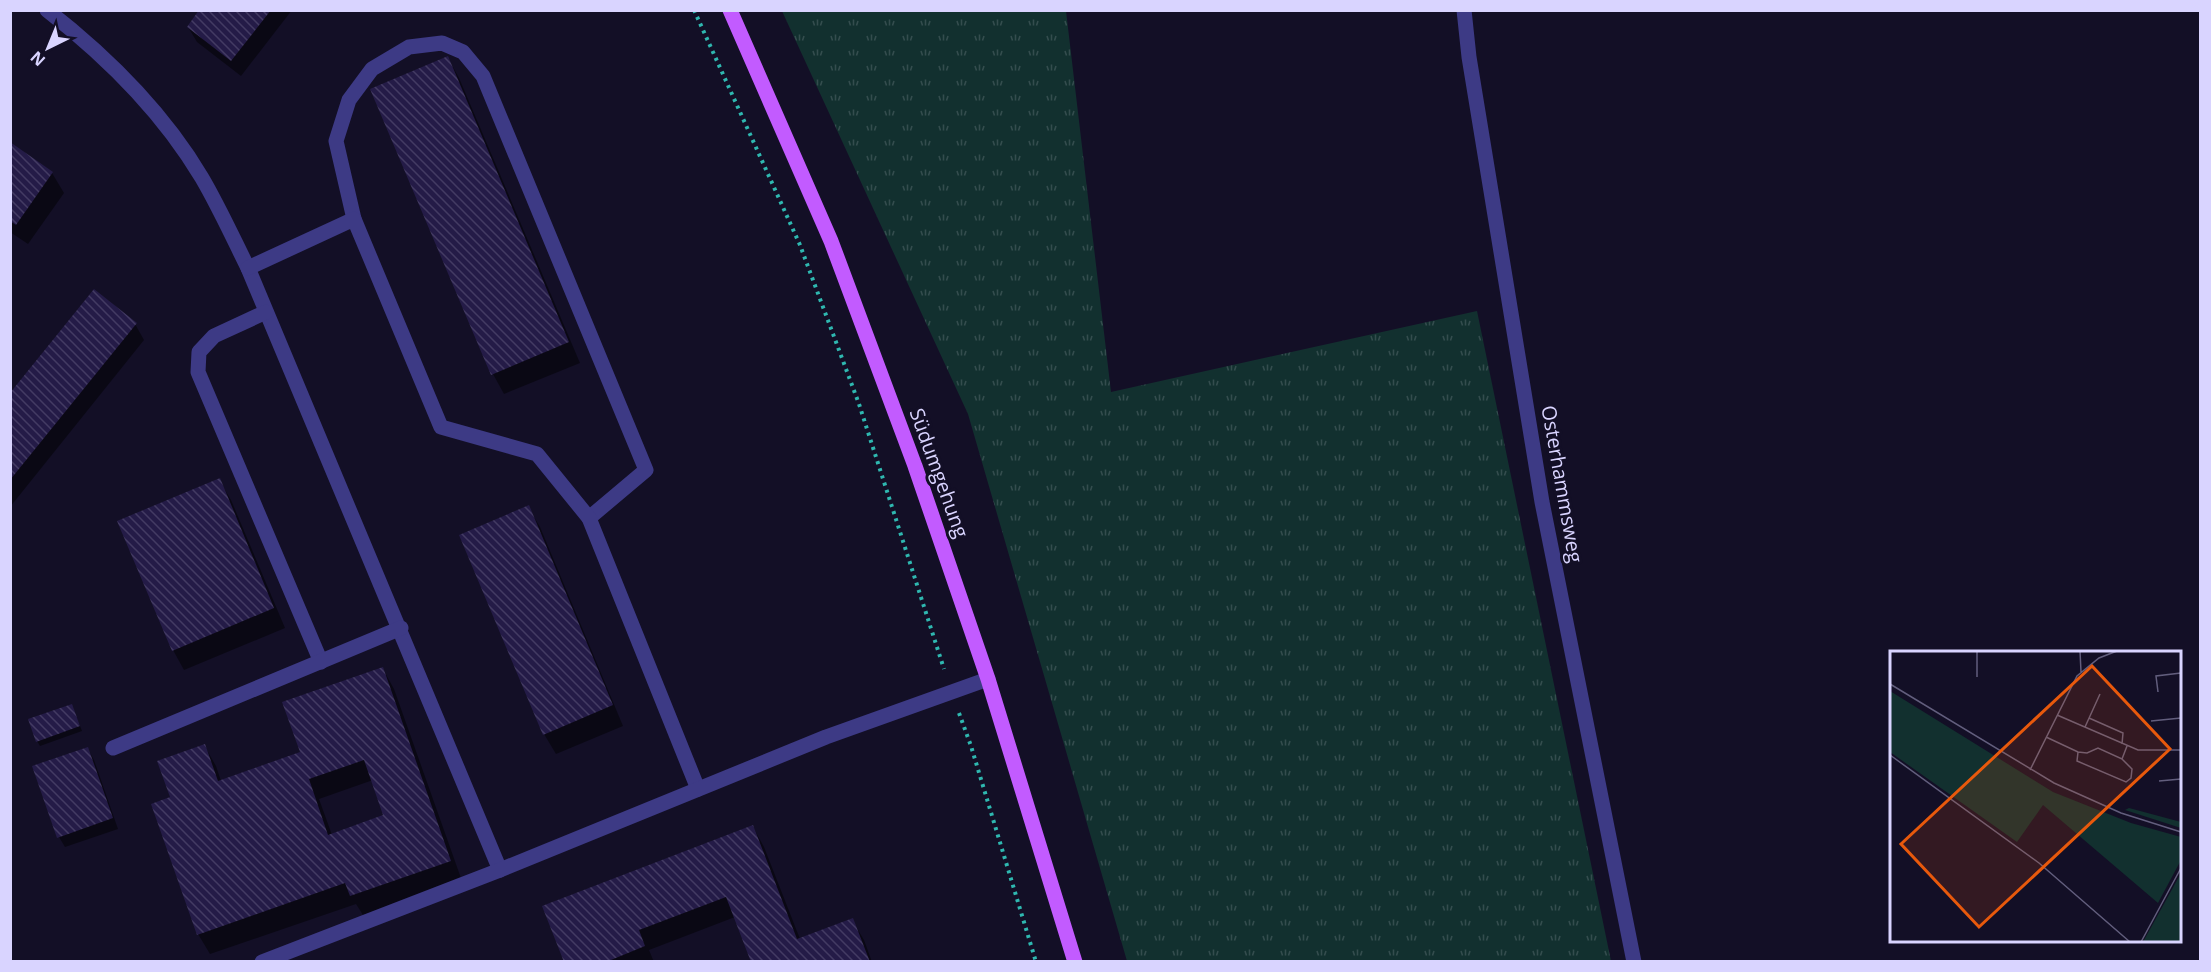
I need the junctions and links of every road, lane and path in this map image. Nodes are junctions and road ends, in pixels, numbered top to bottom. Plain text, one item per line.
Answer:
1 (47, 10) edge
2 (694, 10) edge
3 (730, 10) edge
4 (1464, 10) edge
5 (354, 219) junction
6 (248, 268) junction
7 (266, 312) junction
8 (589, 518) junction
9 (401, 628) junction
10 (321, 662) junction
11 (988, 679) junction
12 (951, 691) junction
13 (113, 748) dead end
14 (698, 789) junction
15 (501, 870) junction
16 (262, 962) edge
17 (1036, 962) edge
18 (1075, 962) edge
19 (1634, 962) edge

1 - 6 lane
2 - 12 path
3 - 11 main road, Südumgehung
4 - 19 lane, Osterhammsweg
5 - 6 lane
5 - 8 lane
5 - 8 lane
6 - 7 lane
7 - 9 lane
7 - 10 lane
8 - 14 lane
9 - 10 lane
9 - 15 lane
10 - 13 lane
11 - 12 lane
11 - 18 main road, Südumgehung
12 - 14 lane
12 - 17 path
14 - 15 lane
15 - 16 lane

